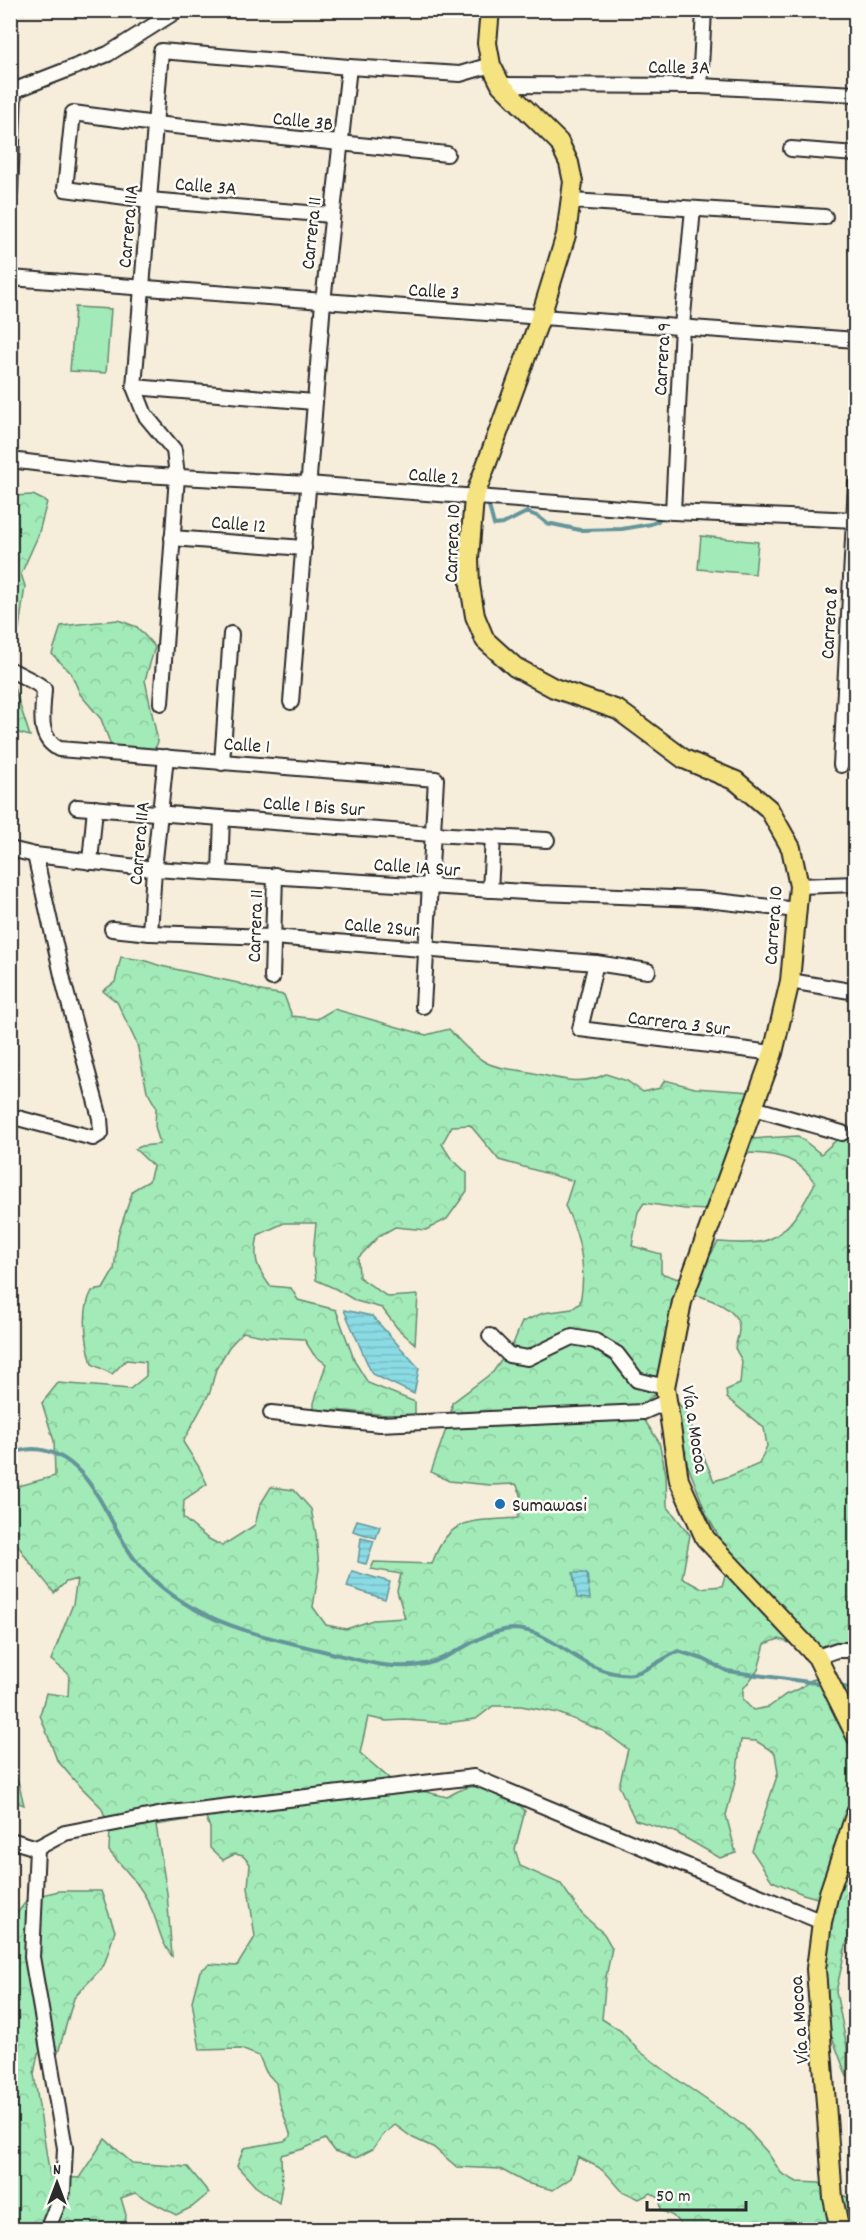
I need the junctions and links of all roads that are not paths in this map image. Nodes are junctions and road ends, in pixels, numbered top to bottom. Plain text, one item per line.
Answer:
1 (178, 10) edge
2 (490, 10) edge
3 (704, 10) edge
4 (491, 65) junction
5 (349, 68) junction
6 (501, 85) junction
7 (700, 86) junction
8 (12, 92) edge
9 (855, 94) edge
10 (154, 124) junction
11 (339, 143) junction
12 (791, 149) dead end
13 (447, 154) dead end
14 (855, 154) edge
15 (10, 192) edge
16 (149, 200) junction
17 (572, 201) junction
18 (693, 209) junction
19 (332, 215) junction
20 (825, 217) dead end
21 (10, 278) edge
22 (141, 289) junction
23 (323, 302) junction
24 (541, 316) junction
25 (682, 326) junction
26 (855, 340) edge
27 (134, 387) junction
28 (314, 402) junction
29 (10, 460) edge
30 (177, 476) junction
31 (855, 483) edge
32 (308, 484) junction
33 (474, 498) junction
34 (673, 512) junction
35 (854, 520) edge
36 (172, 538) junction
37 (304, 548) junction
38 (231, 634) dead end
39 (13, 671) dead end
40 (291, 702) dead end
41 (161, 703) dead end
42 (166, 757) junction
43 (222, 763) junction
44 (841, 765) dead end
45 (78, 807) dead end
46 (95, 808) junction
47 (159, 813) junction
48 (222, 818) junction
49 (432, 834) junction
50 (494, 838) junction
51 (547, 840) dead end
52 (10, 849) edge
53 (35, 855) junction
54 (90, 862) junction
55 (154, 869) junction
56 (219, 872) junction
57 (275, 875) junction
58 (855, 885) edge
59 (430, 886) junction
60 (799, 886) junction
61 (490, 890) junction
62 (797, 910) junction
63 (112, 929) dead end
64 (150, 933) junction
65 (273, 937) junction
66 (426, 949) junction
67 (596, 963) junction
68 (648, 971) dead end
69 (272, 978) dead end
70 (790, 981) junction
71 (855, 992) edge
72 (423, 1006) dead end
73 (773, 1053) junction
74 (753, 1108) junction
75 (10, 1116) edge
76 (842, 1133) dead end
77 (490, 1336) dead end
78 (665, 1395) junction
79 (271, 1413) dead end
80 (855, 1650) edge
81 (817, 1657) junction
82 (855, 1736) edge
83 (855, 1813) edge
84 (10, 1840) edge
85 (37, 1848) junction
86 (822, 1922) junction
87 (47, 2229) edge
88 (840, 2229) edge

1 - 8 street
2 - 4 main road, Carrera 10
3 - 7 street
4 - 5 street
4 - 6 main road, Carrera 10
5 - 10 street, Carrera 11A
5 - 11 street, Carrera 11
6 - 7 street, Calle 3A
6 - 17 main road, Carrera 10
7 - 9 street, Calle 3A
8 - 15 street
10 - 11 street, Calle 3B
10 - 16 street, Carrera 11A
10 - 16 street, Calle 3B
11 - 13 street, Calle 3B
11 - 19 street, Carrera 11
12 - 14 street
16 - 19 street, Calle 3A
16 - 22 street, Carrera 11A
17 - 18 street
17 - 24 main road, Carrera 10
18 - 20 street
18 - 25 street, Carrera 9
19 - 23 street, Carrera 11
21 - 22 street, Calle 3
22 - 23 street, Calle 3
22 - 27 street, Carrera 11A
23 - 24 street, Calle 3
23 - 28 street, Carrera 11
24 - 25 street, Calle 3
24 - 33 main road, Carrera 10
25 - 26 street, Calle 3
25 - 34 street, Carrera 9
27 - 28 street
27 - 30 street, Carrera 11A
28 - 32 street, Carrera 11
29 - 30 street, Calle 2
30 - 32 street, Calle 2
30 - 36 street
31 - 35 street, Carrera 8
32 - 33 street, Calle 2
32 - 37 street, Carrera 11
33 - 34 street, Calle 2
33 - 60 main road, Carrera 10
34 - 35 street, Calle 2
35 - 44 street, Carrera 8
36 - 37 street, Calle 12
36 - 41 street
37 - 40 street, Carrera 11
38 - 43 street
39 - 42 street, Calle 1
42 - 43 street, Calle 1
42 - 47 street, Carrera 11A
43 - 49 street, Calle 1
45 - 46 street, Calle 1 Bis Sur
46 - 47 street, Calle 1 Bis Sur
46 - 54 street
47 - 48 street, Calle 1 Bis Sur
47 - 55 street, Carrera 11A
48 - 49 street, Calle 1 Bis Sur
48 - 56 street
49 - 50 street, Calle 1 Bis Sur
49 - 59 street
50 - 51 street, Calle 1 Bis Sur
50 - 61 street
52 - 53 street, Calle 1A Sur
53 - 54 street, Calle 1A Sur
53 - 75 street
54 - 55 street, Calle 1A Sur
55 - 56 street, Calle 1A Sur
55 - 64 street, Carrera 11A
56 - 57 street, Calle 1A Sur
57 - 59 street, Calle 1A Sur
57 - 65 street, Carrera 11
58 - 60 street
59 - 61 street, Calle 1A Sur
59 - 66 street
60 - 62 main road, Carrera 10
61 - 62 street, Calle 1A Sur
62 - 70 main road, Carrera 10
63 - 64 street, Calle 2Sur
64 - 65 street, Calle 2Sur
65 - 66 street, Calle 2Sur
65 - 69 street, Carrera 11
66 - 67 street, Calle 2Sur
66 - 72 street
67 - 68 street, Calle 2Sur
67 - 73 street, Carrera 3 Sur
70 - 71 street
70 - 73 main road, Carrera 10
73 - 74 main road, Vía a Mocoa
74 - 76 street
74 - 78 main road, Vía a Mocoa
77 - 78 street
78 - 79 street
78 - 81 main road, Vía a Mocoa
80 - 81 street
81 - 82 main road, Vía a Mocoa
83 - 86 main road, Vía a Mocoa
84 - 85 street
85 - 86 street
85 - 87 street
86 - 88 main road, Vía a Mocoa

